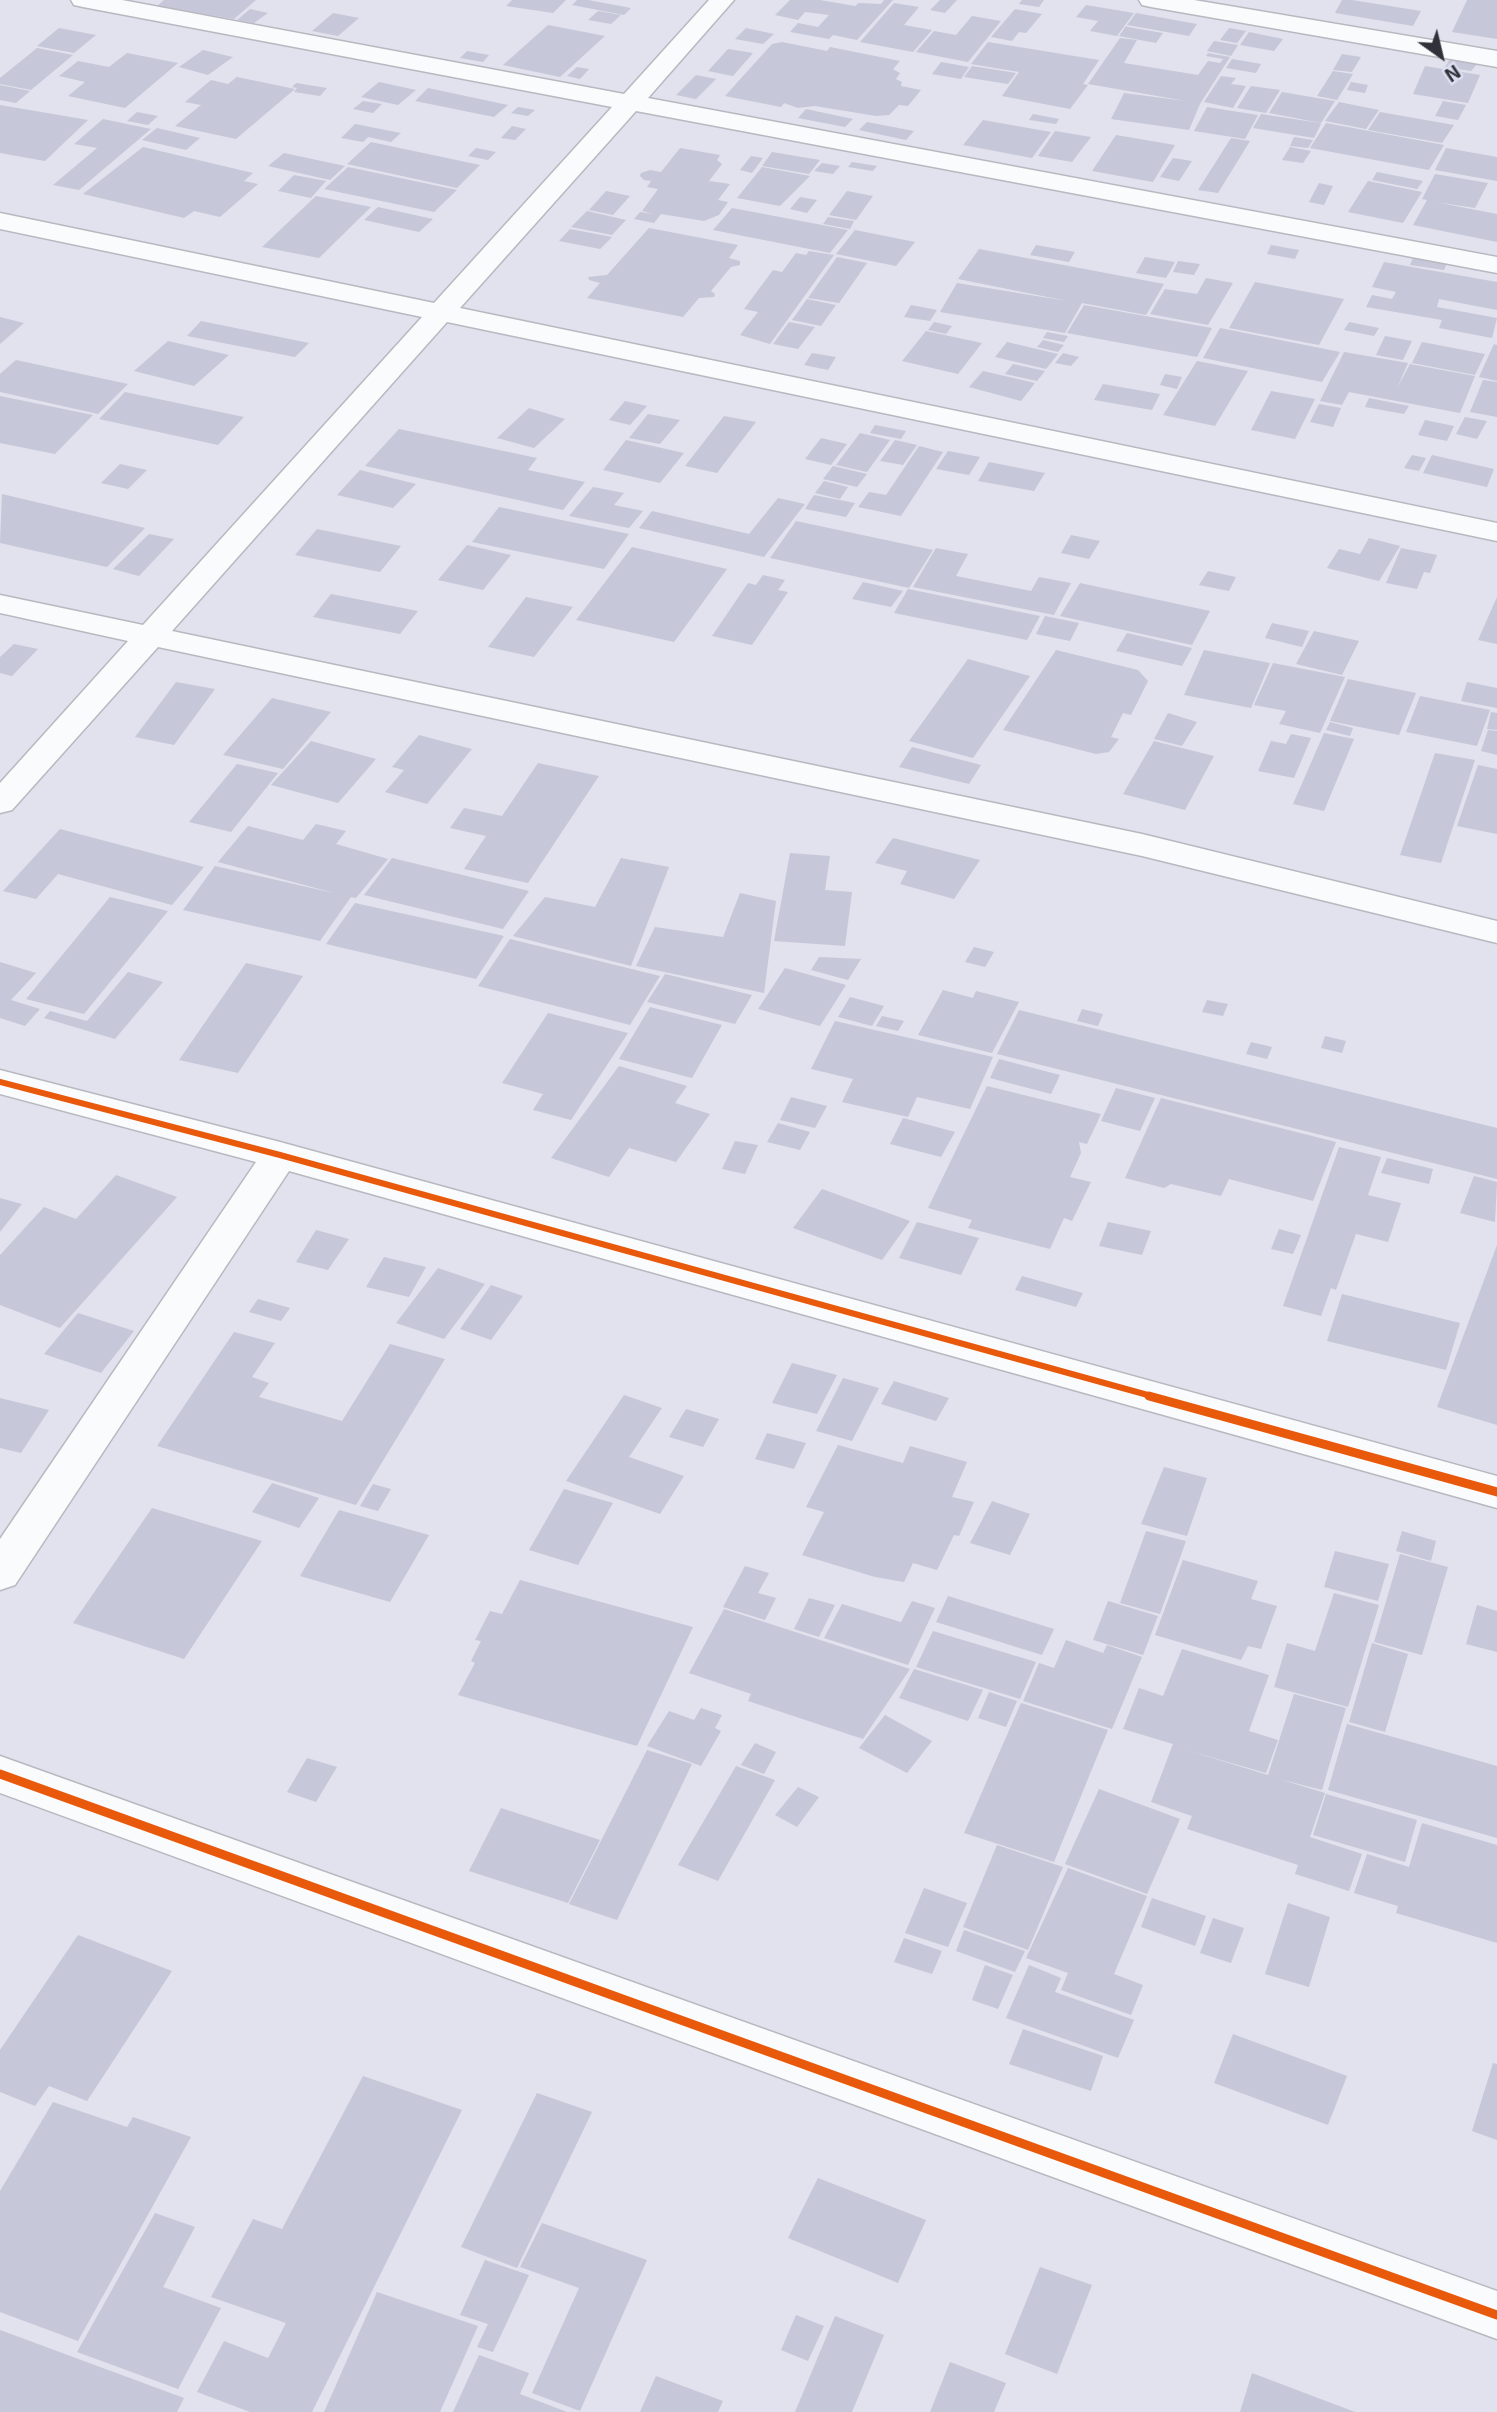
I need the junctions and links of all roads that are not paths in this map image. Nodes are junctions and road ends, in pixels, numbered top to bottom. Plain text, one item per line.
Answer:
1 (83, 0) edge
2 (722, 0) edge
3 (1151, 0) edge
4 (1497, 59) edge
5 (629, 103) junction
6 (0, 222) edge
7 (1497, 265) edge
8 (441, 313) junction
9 (1497, 532) edge
10 (0, 604) edge
11 (150, 636) junction
12 (0, 803) edge
13 (1497, 932) edge
14 (0, 1082) edge
15 (280, 1154) junction
16 (1497, 1492) edge
17 (0, 1573) edge
18 (0, 1774) edge
19 (1497, 2315) edge

1 - 5 street
2 - 5 street
3 - 4 street
5 - 7 street
5 - 8 street
6 - 8 street
8 - 9 street
8 - 11 street
10 - 11 street
11 - 12 street
11 - 13 street
14 - 15 street
15 - 16 street
15 - 17 street
18 - 19 street

